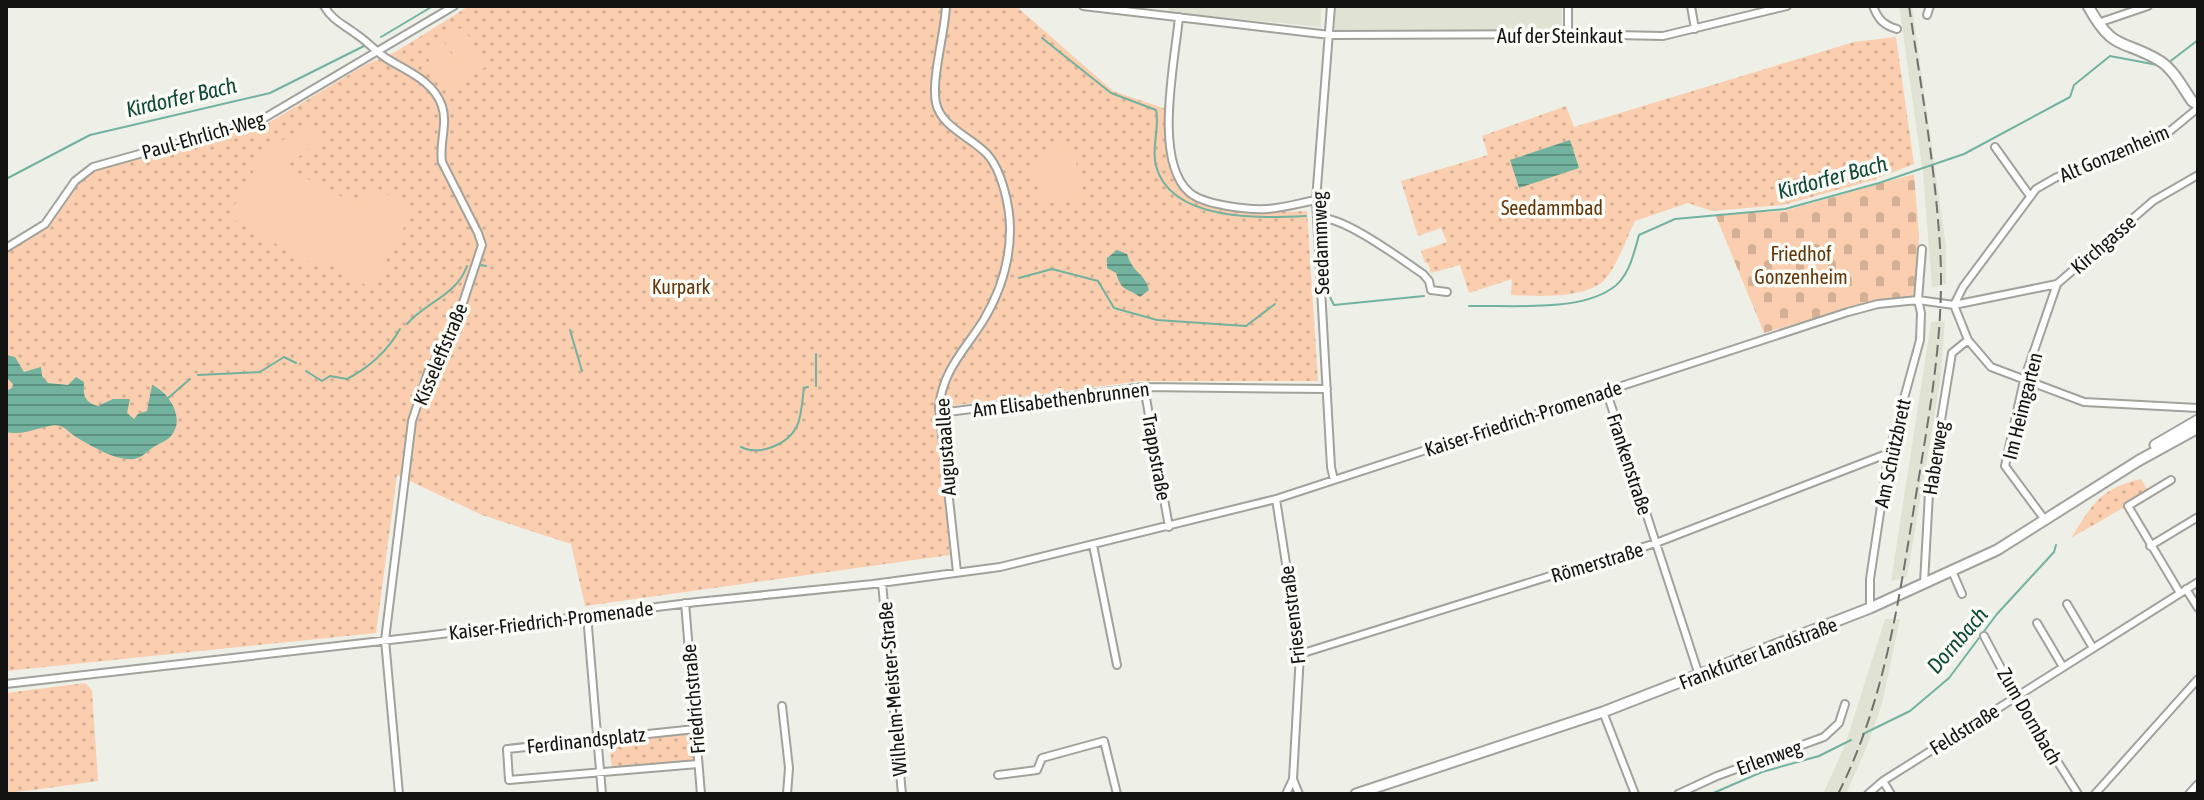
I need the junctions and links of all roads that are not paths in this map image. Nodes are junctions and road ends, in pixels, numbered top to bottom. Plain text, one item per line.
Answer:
1 (324, 6) edge
2 (454, 6) edge
3 (946, 6) edge
4 (1083, 6) edge
5 (1164, 6) edge
6 (1331, 6) edge
7 (1568, 6) edge
8 (1691, 6) edge
9 (1787, 6) edge
10 (1873, 6) edge
11 (1930, 6) edge
12 (2088, 6) edge
13 (2148, 6) edge
14 (1164, 15) junction
15 (1927, 15) dead end
16 (1179, 17) junction
17 (2098, 24) junction
18 (1695, 29) junction
19 (1897, 29) dead end
20 (1568, 34) junction
21 (1330, 35) junction
22 (378, 53) junction
23 (2198, 106) edge
24 (1995, 147) dead end
25 (2198, 175) edge
26 (2030, 196) junction
27 (1316, 200) junction
28 (1317, 218) junction
29 (6, 248) edge
30 (1922, 249) dead end
31 (2057, 284) junction
32 (1447, 292) dead end
33 (1918, 300) junction
34 (1954, 305) junction
35 (1968, 340) junction
36 (2024, 380) junction
37 (1144, 387) junction
38 (1327, 389) junction
39 (1606, 390) junction
40 (2198, 408) edge
41 (940, 413) junction
42 (2198, 420) edge
43 (2198, 428) edge
44 (1889, 453) junction
45 (2138, 461) junction
46 (1334, 480) junction
47 (2171, 480) dead end
48 (1276, 499) junction
49 (2198, 517) edge
50 (2045, 520) junction
51 (1169, 527) junction
52 (1656, 543) junction
53 (1093, 545) junction
54 (2150, 546) junction
55 (1952, 571) junction
56 (957, 572) junction
57 (2198, 582) edge
58 (882, 583) junction
59 (1924, 584) junction
60 (2183, 591) junction
61 (1962, 594) dead end
62 (685, 603) junction
63 (2067, 604) dead end
64 (1870, 608) junction
65 (2198, 608) edge
66 (587, 615) junction
67 (2037, 623) dead end
68 (1984, 636) dead end
69 (385, 640) junction
70 (2093, 648) junction
71 (1300, 654) junction
72 (1117, 665) dead end
73 (2063, 667) junction
74 (1699, 676) junction
75 (2198, 679) edge
76 (6, 684) edge
77 (2016, 696) junction
78 (1845, 704) dead end
79 (782, 706) dead end
80 (1603, 712) junction
81 (695, 729) junction
82 (596, 738) junction
83 (698, 764) junction
84 (600, 773) junction
85 (998, 775) dead end
86 (1293, 779) junction
87 (1883, 781) junction
88 (2198, 784) edge
89 (2074, 793) edge
90 (399, 794) edge
91 (602, 794) edge
92 (701, 794) edge
93 (787, 794) edge
94 (902, 794) edge
95 (1117, 794) edge
96 (1286, 794) edge
97 (1299, 794) edge
98 (1356, 794) edge
99 (1635, 794) edge
100 (1678, 794) edge
101 (1868, 794) edge
102 (1891, 794) edge
103 (2095, 794) edge
104 (2189, 794) edge

1 - 22 street, Kisseleffstraße
2 - 22 street, Paul-Ehrlich-Weg
3 - 41 street, Augustaallee
4 - 14 street, Auf der Steinkaut
5 - 14 street
6 - 21 street, Seedammweg
7 - 20 street
8 - 18 street
9 - 18 street, Auf der Steinkaut
10 - 19 street
11 - 15 street
12 - 17 street
13 - 17 street
14 - 16 street, Auf der Steinkaut
16 - 21 street, Auf der Steinkaut
16 - 27 street
17 - 23 street
18 - 20 street, Auf der Steinkaut
20 - 21 street, Auf der Steinkaut
21 - 27 street, Seedammweg
22 - 29 street, Paul-Ehrlich-Weg
22 - 69 street, Kisseleffstraße
23 - 26 street, Alt Gonzenheim
24 - 26 street
25 - 31 street, Kirchgasse
26 - 34 street, Alt Gonzenheim
27 - 28 street, Seedammweg
28 - 32 street
28 - 38 street, Seedammweg
30 - 33 street, Am Schützbrett
31 - 34 street, Kirchgasse
31 - 36 street, Im Heimgarten
33 - 34 street, Kaiser-Friedrich-Promenade
33 - 39 street, Kaiser-Friedrich-Promenade
33 - 44 street, Am Schützbrett
34 - 35 street
35 - 36 street
35 - 59 street, Haberweg
36 - 40 street
36 - 50 street, Im Heimgarten
37 - 38 street, Am Elisabethenbrunnen
37 - 41 street, Am Elisabethenbrunnen
37 - 51 street, Trappstraße
38 - 46 street, Seedammweg
39 - 46 street, Kaiser-Friedrich-Promenade
39 - 52 street, Frankenstraße
41 - 56 street, Augustaallee
42 - 45 street, Frankfurter Landstraße
43 - 45 street, Frankfurter Landstraße
44 - 52 street, Römerstraße
44 - 64 street, Am Schützbrett
45 - 50 street, Frankfurter Landstraße
46 - 48 street, Kaiser-Friedrich-Promenade
47 - 54 street
48 - 51 street, Kaiser-Friedrich-Promenade
48 - 71 street, Friesenstraße
49 - 54 street
50 - 55 street, Frankfurter Landstraße
51 - 53 street, Kaiser-Friedrich-Promenade
52 - 71 street, Römerstraße
52 - 74 street, Frankenstraße
53 - 56 street, Kaiser-Friedrich-Promenade
53 - 72 street
54 - 60 street
55 - 59 street, Frankfurter Landstraße
55 - 61 street
56 - 58 street, Kaiser-Friedrich-Promenade
57 - 60 street, Feldstraße
58 - 62 street, Kaiser-Friedrich-Promenade
58 - 94 street, Wilhelm-Meister-Straße
59 - 64 street, Frankfurter Landstraße
60 - 65 street
60 - 70 street, Feldstraße
62 - 66 street, Kaiser-Friedrich-Promenade
62 - 81 street, Friedrichstraße
63 - 70 street
64 - 74 street, Frankfurter Landstraße
66 - 69 street, Kaiser-Friedrich-Promenade
66 - 82 street
67 - 73 street
68 - 77 street, Zum Dornbach
69 - 76 street, Kaiser-Friedrich-Promenade
69 - 90 street, Kisseleffstraße
70 - 73 street, Feldstraße
71 - 86 street, Friesenstraße
73 - 77 street, Feldstraße
74 - 80 street, Frankfurter Landstraße
75 - 103 street
77 - 87 street, Feldstraße
77 - 89 street, Zum Dornbach
78 - 100 street, Erlenweg
79 - 93 street
80 - 98 street, Frankfurter Landstraße
80 - 99 street
81 - 82 street, Ferdinandsplatz
81 - 83 street, Friedrichstraße
82 - 84 street
82 - 84 street, Ferdinandsplatz
83 - 84 street, Ferdinandsplatz
83 - 92 street, Friedrichstraße
84 - 91 street
85 - 95 street
86 - 96 street, Friesenstraße
86 - 97 street, Friesenstraße
87 - 101 street, Feldstraße
87 - 102 street
88 - 104 street

